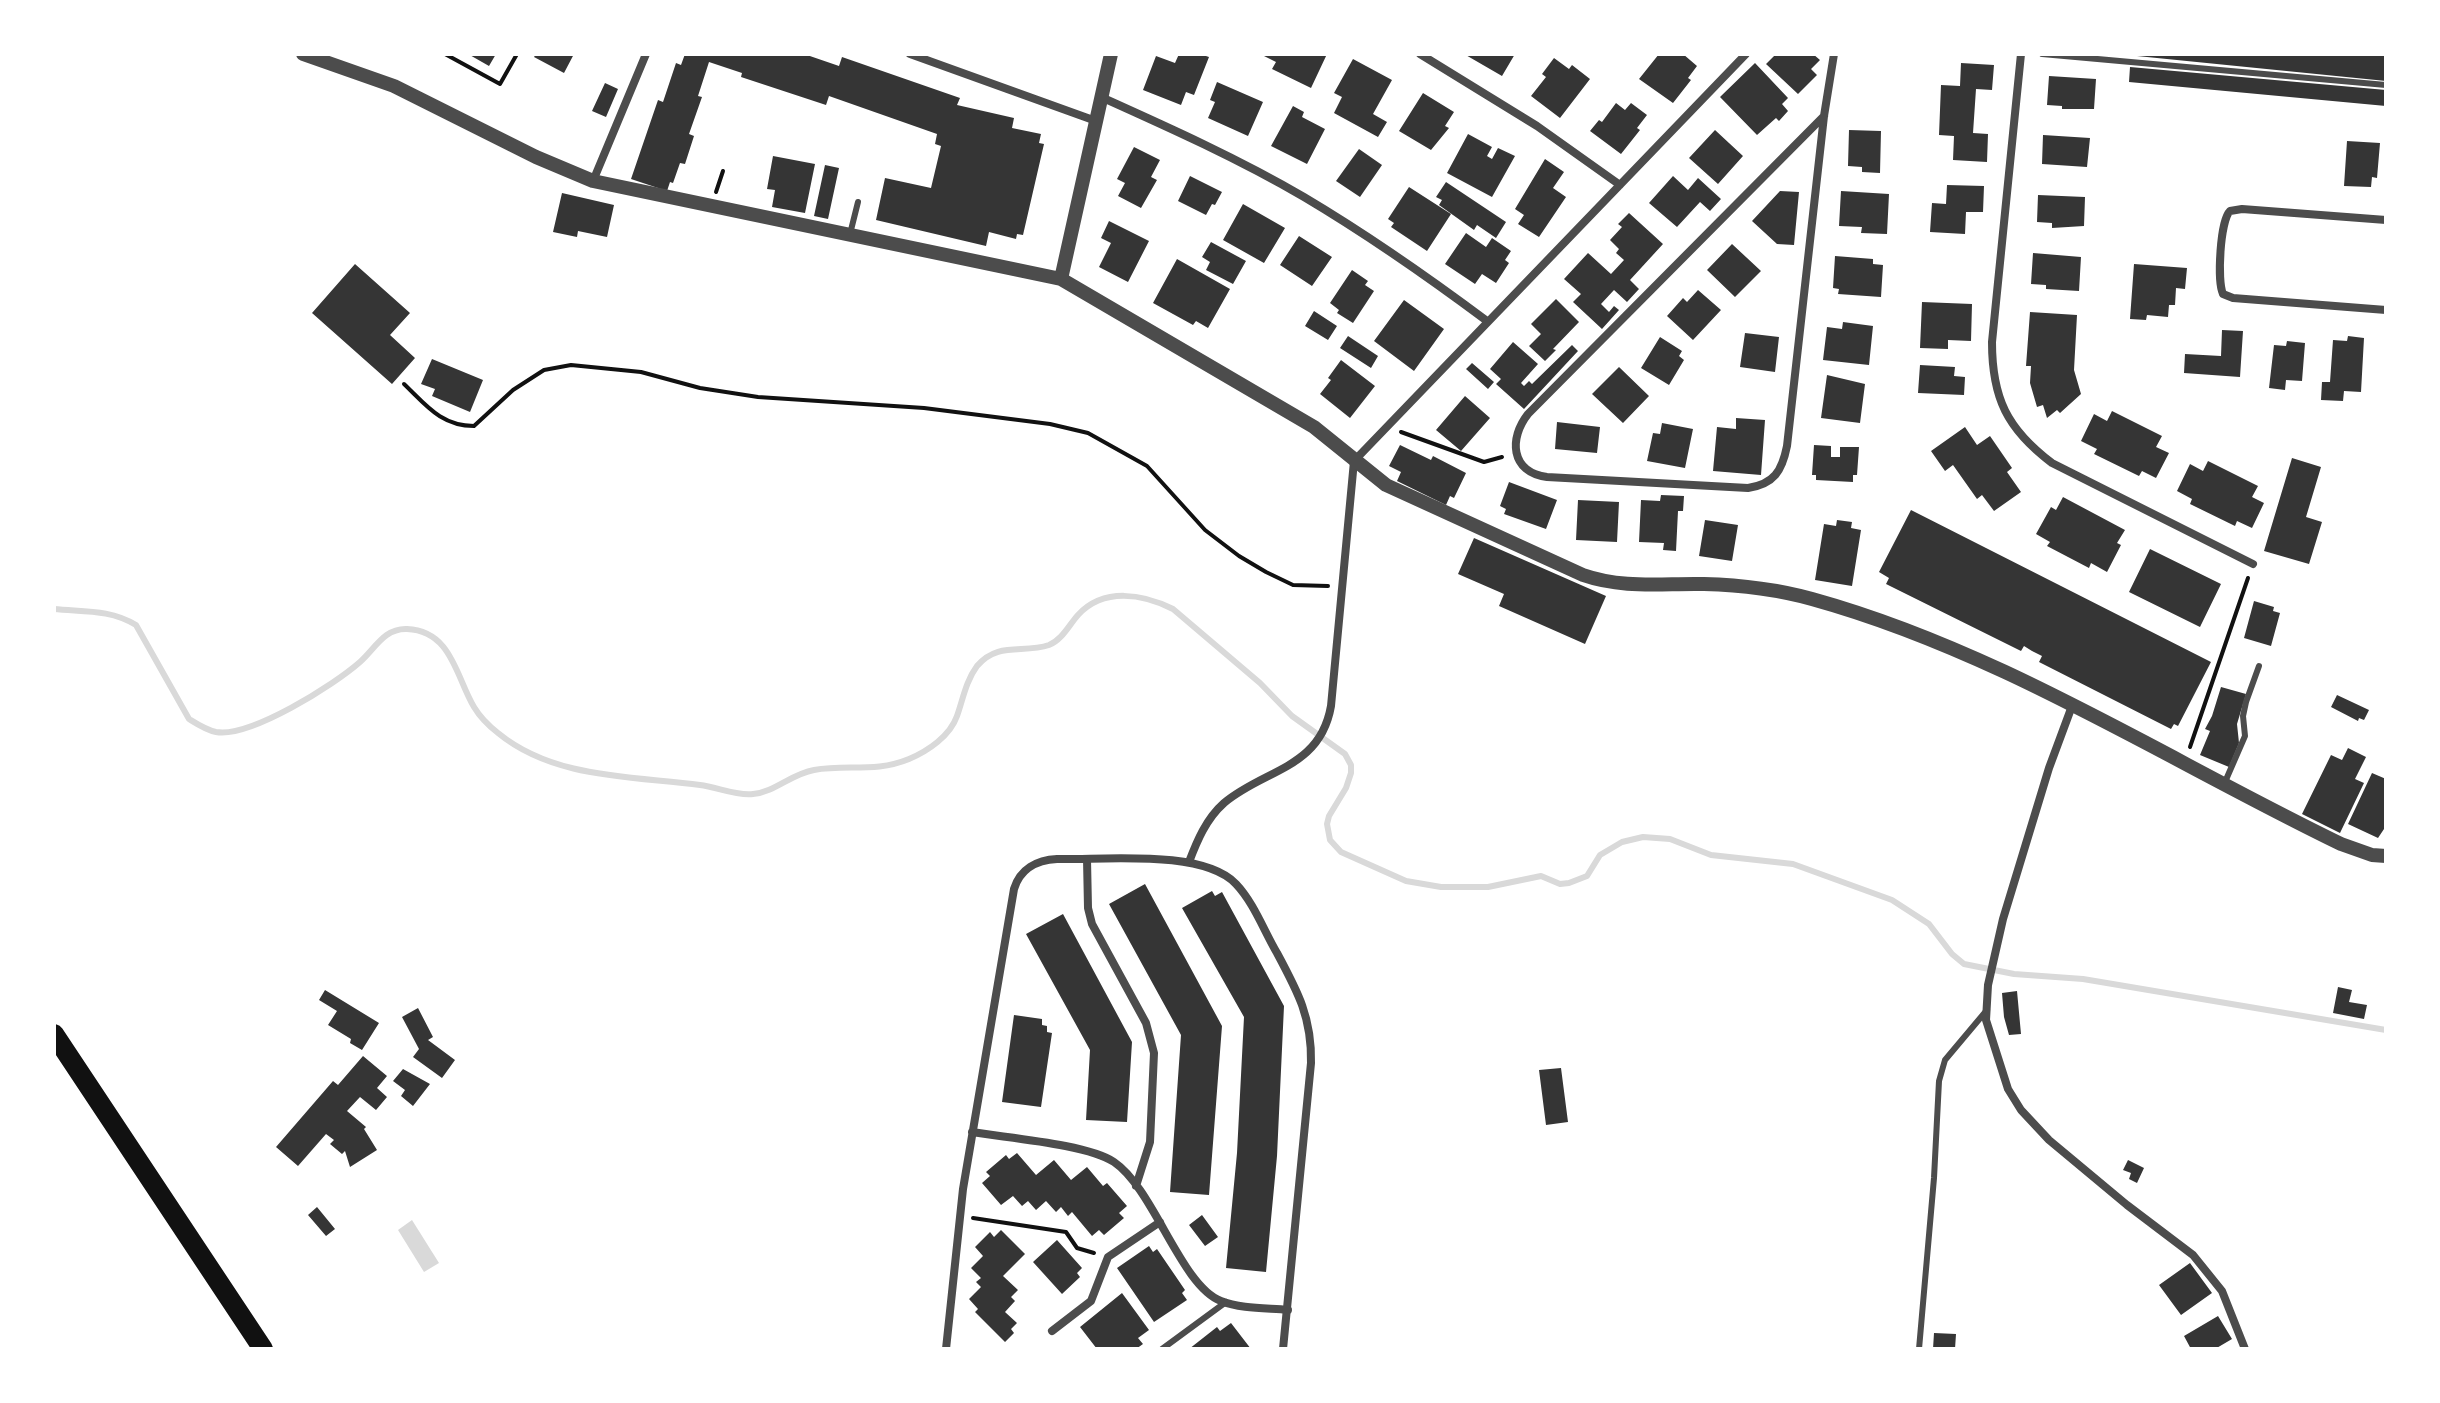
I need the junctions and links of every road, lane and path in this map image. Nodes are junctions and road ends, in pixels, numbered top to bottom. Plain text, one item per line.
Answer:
1 (303, 54) edge
2 (445, 54) edge
3 (517, 54) edge
4 (646, 54) edge
5 (910, 54) edge
6 (1111, 54) edge
7 (1420, 54) edge
8 (1834, 54) edge
9 (2021, 54) edge
10 (2042, 54) edge
11 (1742, 55) edge
12 (2386, 85) edge
13 (1101, 97) junction
14 (1824, 116) junction
15 (1096, 121) junction
16 (723, 171) dead end
17 (593, 181) junction
18 (1620, 185) junction
19 (717, 188) dead end
20 (858, 202) dead end
21 (2386, 220) edge
22 (850, 234) junction
23 (1061, 279) junction
24 (2386, 310) edge
25 (1487, 321) junction
26 (404, 384) dead end
27 (1398, 431) dead end
28 (1517, 453) junction
29 (1354, 461) junction
30 (2253, 564) dead end
31 (1342, 576) junction
32 (2248, 579) dead end
33 (2259, 666) dead end
34 (2072, 706) junction
35 (2183, 765) junction
36 (2223, 786) junction
37 (2386, 856) edge
38 (1087, 859) junction
39 (1189, 862) junction
40 (1987, 1010) junction
41 (54, 1034) edge
42 (972, 1132) junction
43 (1136, 1186) junction
44 (960, 1216) junction
45 (1160, 1222) junction
46 (1108, 1257) junction
47 (1226, 1302) junction
48 (1288, 1310) junction
49 (1052, 1331) dead end
50 (263, 1349) edge
51 (946, 1349) edge
52 (1162, 1349) edge
53 (1283, 1349) edge
54 (1919, 1349) edge
55 (2245, 1349) edge

1 - 17 street
2 - 3 path
4 - 17 street
5 - 15 street
6 - 13 street
7 - 18 street
8 - 14 street
9 - 30 street
10 - 12 lane
11 - 18 street
13 - 15 street
13 - 25 street
14 - 28 street
14 - 28 street
15 - 23 street
16 - 19 path
17 - 22 street
18 - 25 street
20 - 22 lane
21 - 24 street
22 - 23 street
23 - 29 street
25 - 29 street
26 - 31 path
27 - 28 path
29 - 31 street
29 - 34 street
31 - 39 street
32 - 35 path
33 - 36 lane
34 - 35 street
34 - 40 street
35 - 36 street
36 - 37 street
38 - 39 street
38 - 42 street
38 - 43 street
39 - 48 street
40 - 54 lane
40 - 55 street
41 - 50 main road
42 - 43 street
42 - 44 street
43 - 45 street
44 - 46 path
44 - 51 street
45 - 46 street
45 - 47 street
46 - 49 street
47 - 48 street
47 - 52 lane
48 - 53 street

